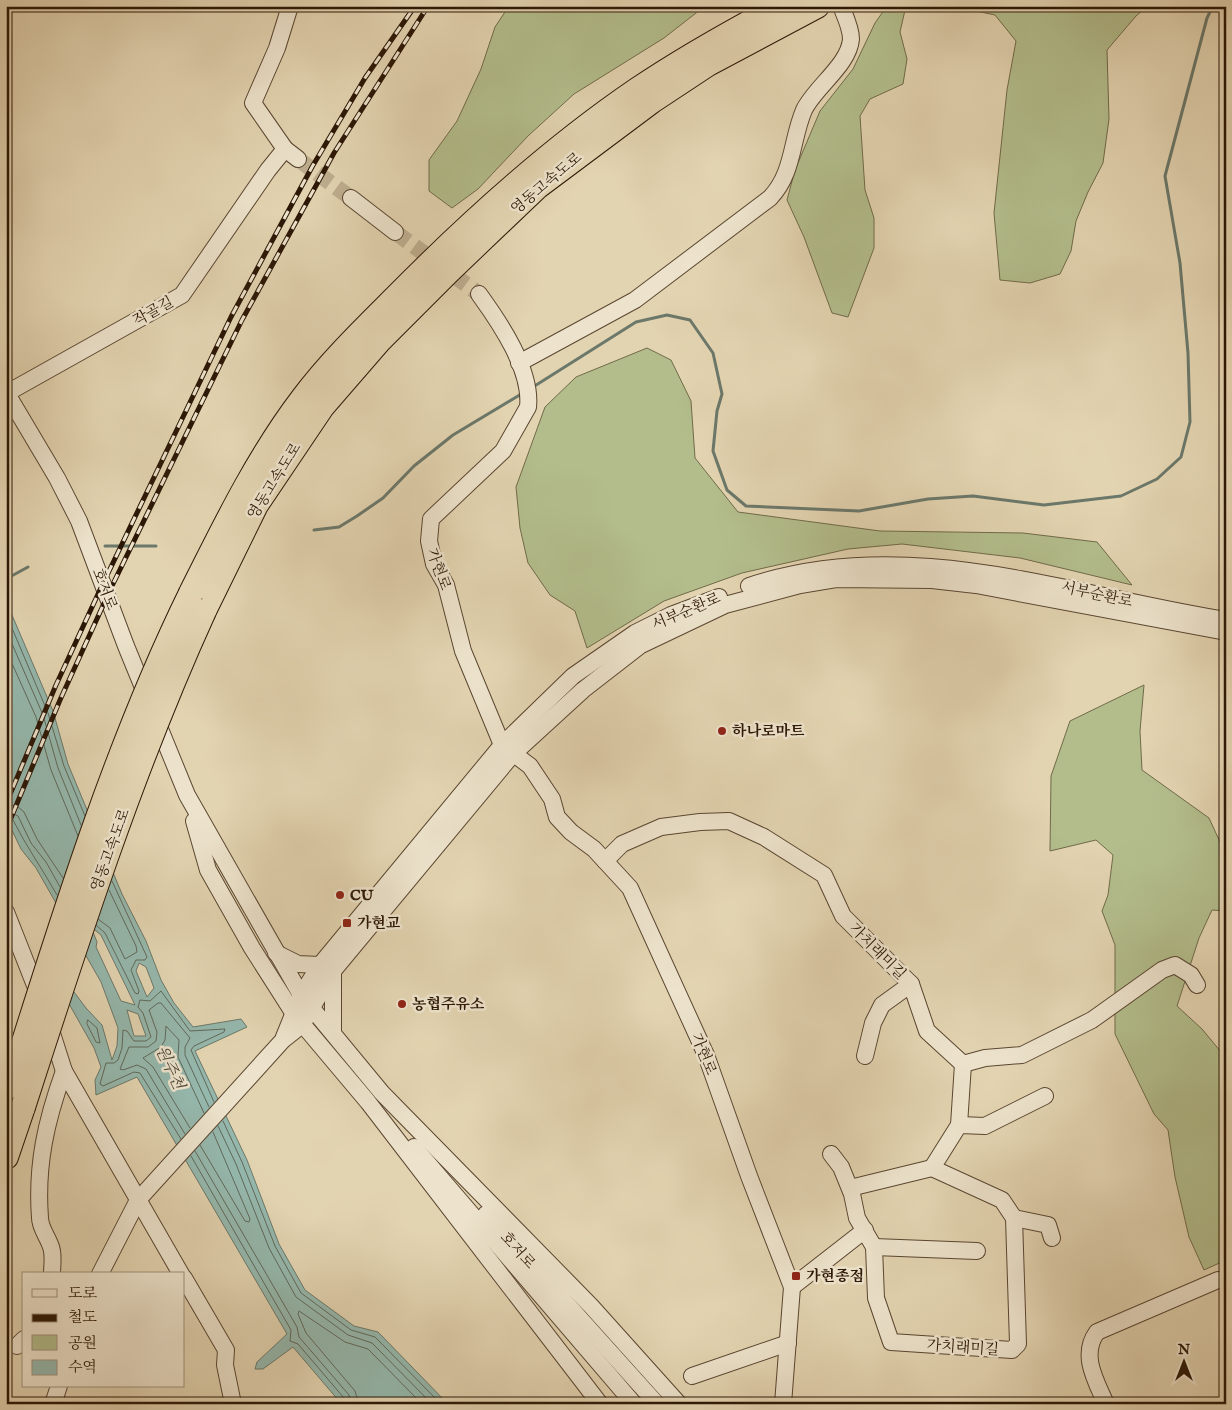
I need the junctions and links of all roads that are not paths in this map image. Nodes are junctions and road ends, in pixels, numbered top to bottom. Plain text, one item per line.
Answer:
1 (290, 6) edge
2 (780, 6) edge
3 (817, 6) edge
4 (844, 12) edge
5 (351, 198) tunnel mouth
6 (395, 232) tunnel mouth
7 (480, 294) tunnel mouth
8 (521, 368) junction
9 (7, 392) edge
10 (197, 602) junction
11 (1226, 620) edge
12 (1226, 632) edge
13 (508, 750) junction
14 (187, 795) junction
15 (605, 861) junction
16 (6, 912) edge
17 (276, 954) junction
18 (326, 968) junction
19 (911, 984) junction
20 (1197, 985) dead end
21 (306, 1001) junction
22 (298, 1019) junction
23 (333, 1033) junction
24 (865, 1056) dead end
25 (963, 1064) junction
26 (64, 1071) junction
27 (1045, 1096) dead end
28 (13, 1097) edge
29 (959, 1125) junction
30 (416, 1144) junction
31 (831, 1154) dead end
32 (6, 1157) edge
33 (932, 1168) junction
34 (850, 1188) junction
35 (138, 1200) junction
36 (1014, 1218) junction
37 (865, 1230) junction
38 (1052, 1238) dead end
39 (874, 1247) junction
40 (977, 1251) dead end
41 (52, 1272) edge
42 (101, 1272) edge
43 (181, 1272) edge
44 (185, 1280) edge
45 (1218, 1280) dead end
46 (792, 1287) junction
47 (788, 1343) junction
48 (692, 1376) dead end
49 (58, 1388) edge
50 (783, 1403) edge
51 (53, 1404) edge
52 (234, 1404) edge
53 (600, 1404) edge
54 (634, 1404) edge
55 (657, 1404) edge
56 (679, 1404) edge
57 (1106, 1404) edge

1 - 9 street, 작골길
2 - 10 highway, 영동고속도로
3 - 10 highway, 영동고속도로
4 - 8 street
5 - 6 street
7 - 8 street, 가현로
8 - 13 street, 가현로
9 - 14 street, 호저로
10 - 28 highway, 영동고속도로, bridge
11 - 13 street, 서부순환로
12 - 13 street, 서부순환로
13 - 15 street, 가현로
13 - 18 street, 서부순환로
14 - 17 street, 호저로
14 - 22 street, 호저로
15 - 19 street, 가치래미길
15 - 46 street, 가현로
16 - 26 street
17 - 18 street
17 - 21 street, 호저로
18 - 21 street, 서부순환로
18 - 23 street
19 - 24 street
19 - 25 street, 가치래미길
20 - 25 street
21 - 22 street, 서부순환로
21 - 23 street, 호저로
22 - 30 street, 호저로
22 - 35 street, 서부순환로
23 - 30 street, 호저로
25 - 29 street
26 - 35 street
26 - 41 street
27 - 29 street
28 - 32 highway, 영동고속도로
29 - 33 street
30 - 53 street
30 - 54 street, 호저로
30 - 55 street, 호저로
30 - 56 street
31 - 34 street, 가치래미길
33 - 34 street
33 - 36 street
34 - 37 street, 가치래미길
35 - 42 street, 서부순환로
35 - 43 street
36 - 38 street
36 - 39 street, 가치래미길
37 - 39 street, 가치래미길
37 - 46 street
39 - 40 street
44 - 52 street
45 - 57 street
46 - 47 street, 가현로
47 - 48 street
47 - 50 street, 가현로
49 - 51 street

